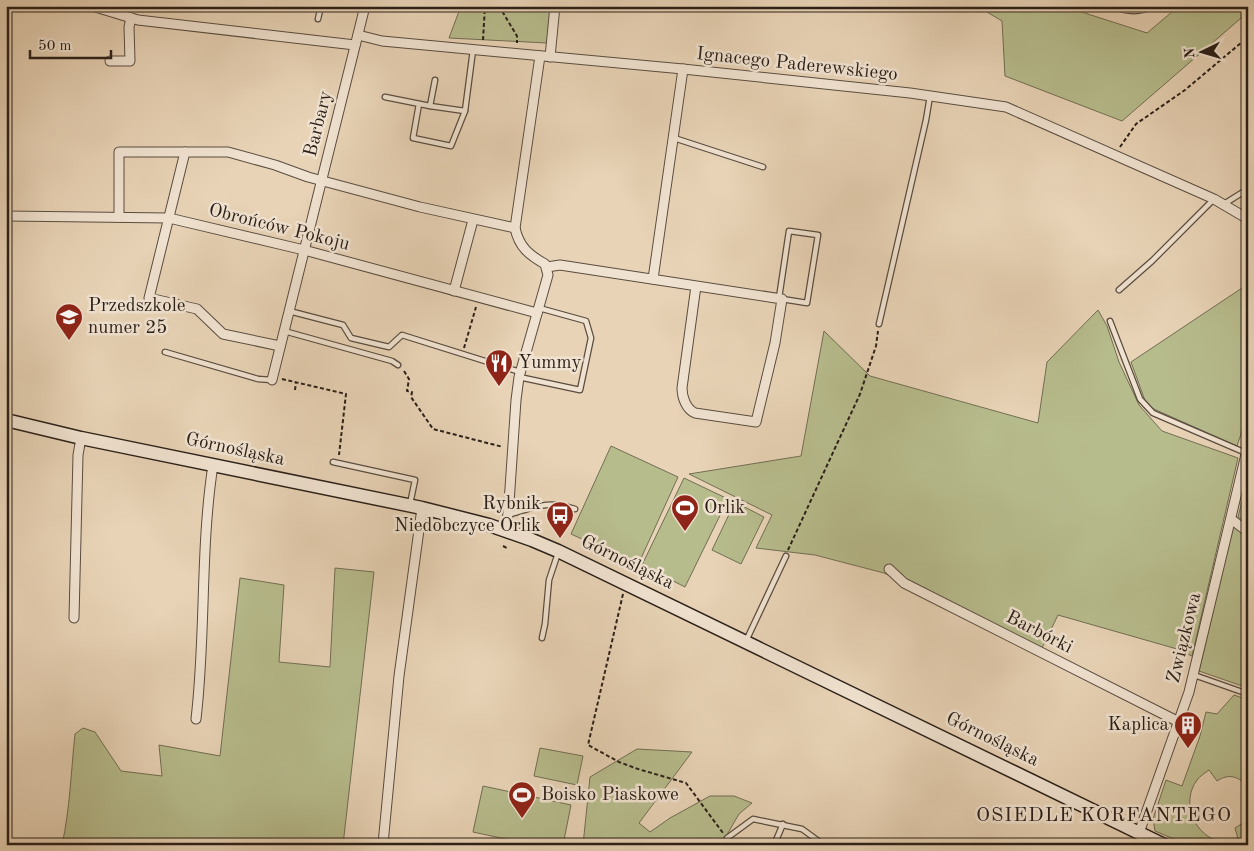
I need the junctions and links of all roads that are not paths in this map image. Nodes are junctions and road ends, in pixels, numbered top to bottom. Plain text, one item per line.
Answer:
1 (92, 6) edge
2 (321, 6) edge
3 (365, 6) edge
4 (555, 6) edge
5 (1109, 6) edge
6 (1153, 6) edge
7 (131, 18) junction
8 (318, 19) dead end
9 (358, 35) junction
10 (355, 45) junction
11 (477, 49) junction
12 (540, 56) junction
13 (550, 56) junction
14 (110, 62) dead end
15 (683, 69) junction
16 (435, 80) dead end
17 (930, 96) junction
18 (385, 97) dead end
19 (419, 104) junction
20 (430, 106) junction
21 (465, 111) junction
22 (674, 138) junction
23 (185, 152) junction
24 (763, 167) dead end
25 (1248, 176) edge
26 (322, 180) junction
27 (1247, 189) edge
28 (1214, 199) junction
29 (1224, 204) junction
30 (6, 216) edge
31 (119, 218) junction
32 (169, 218) junction
33 (1248, 219) edge
34 (473, 220) junction
35 (516, 228) junction
36 (304, 250) junction
37 (547, 267) junction
38 (653, 279) junction
39 (696, 286) junction
40 (1119, 290) dead end
41 (454, 291) junction
42 (780, 298) junction
43 (289, 311) junction
44 (538, 311) junction
45 (1110, 321) dead end
46 (878, 324) road end
47 (284, 331) junction
48 (280, 346) junction
49 (165, 352) dead end
50 (398, 365) road end
51 (520, 374) junction
52 (272, 378) joint
53 (6, 420) edge
54 (81, 438) junction
55 (1247, 449) edge
56 (336, 462) road end
57 (213, 465) junction
58 (416, 506) junction
59 (575, 509) dead end
60 (508, 515) junction
61 (1231, 519) junction
62 (506, 531) junction
63 (1248, 532) edge
64 (558, 551) junction
65 (786, 556) road end
66 (889, 569) dead end
67 (74, 618) dead end
68 (542, 638) dead end
69 (745, 641) junction
70 (1192, 675) junction
71 (1248, 694) edge
72 (196, 719) dead end
73 (1179, 722) junction
74 (783, 824) junction
75 (1141, 837) edge
76 (727, 838) road end
77 (816, 838) junction
78 (383, 844) edge
79 (774, 845) edge
80 (814, 845) edge
81 (824, 845) edge
82 (1164, 845) edge

1 - 7 street
2 - 8 lane
3 - 9 street, Barbary
4 - 13 street
5 - 6 lane
7 - 10 street
7 - 14 street
9 - 10 street, Barbary
9 - 11 street, Ignacego Paderewskiego
10 - 26 street, Barbary
11 - 12 street, Ignacego Paderewskiego
11 - 21 lane
12 - 13 street, Ignacego Paderewskiego
12 - 35 street
13 - 15 street, Ignacego Paderewskiego
15 - 17 street, Ignacego Paderewskiego
15 - 22 street
16 - 20 lane
17 - 28 street, Ignacego Paderewskiego
17 - 46 lane
18 - 19 lane
19 - 20 lane
19 - 21 lane
20 - 21 lane
22 - 24 lane
22 - 38 street
23 - 26 street
23 - 31 street
23 - 32 street
25 - 27 lane
26 - 34 street
26 - 36 street, Barbary
27 - 29 lane
28 - 29 street, Ignacego Paderewskiego
28 - 40 lane
29 - 33 street, Ignacego Paderewskiego
30 - 31 street, Obrońców Pokoju
31 - 32 street, Obrońców Pokoju
32 - 36 street, Obrońców Pokoju
32 - 48 street
34 - 35 street
34 - 41 street
35 - 37 street
36 - 41 street, Obrońców Pokoju
36 - 43 street, Barbary
37 - 38 street
37 - 44 street
38 - 39 street
39 - 42 street
39 - 42 street
41 - 44 street, Obrońców Pokoju
42 - 42 lane
43 - 47 street, Barbary
43 - 51 lane
44 - 51 street
44 - 51 lane
45 - 55 lane
47 - 48 street, Barbary
47 - 50 lane
48 - 52 street, Barbary
49 - 52 lane
51 - 60 street
53 - 54 street, Górnośląska
54 - 57 street, Górnośląska
54 - 67 street
55 - 61 street, Związkowa
56 - 58 lane
57 - 58 street, Górnośląska
57 - 72 street
58 - 62 street, Górnośląska
58 - 78 street
59 - 60 lane
60 - 62 street
61 - 63 street
61 - 70 street, Związkowa
62 - 64 street, Górnośląska
64 - 68 lane
64 - 69 street, Górnośląska
65 - 69 lane
66 - 73 street, Barbórki
69 - 75 street, Górnośląska
70 - 71 lane
70 - 73 street, Związkowa
73 - 75 street, Związkowa
74 - 76 lane
74 - 77 lane
74 - 79 lane
75 - 82 street, Górnośląska
77 - 80 lane
77 - 81 lane

